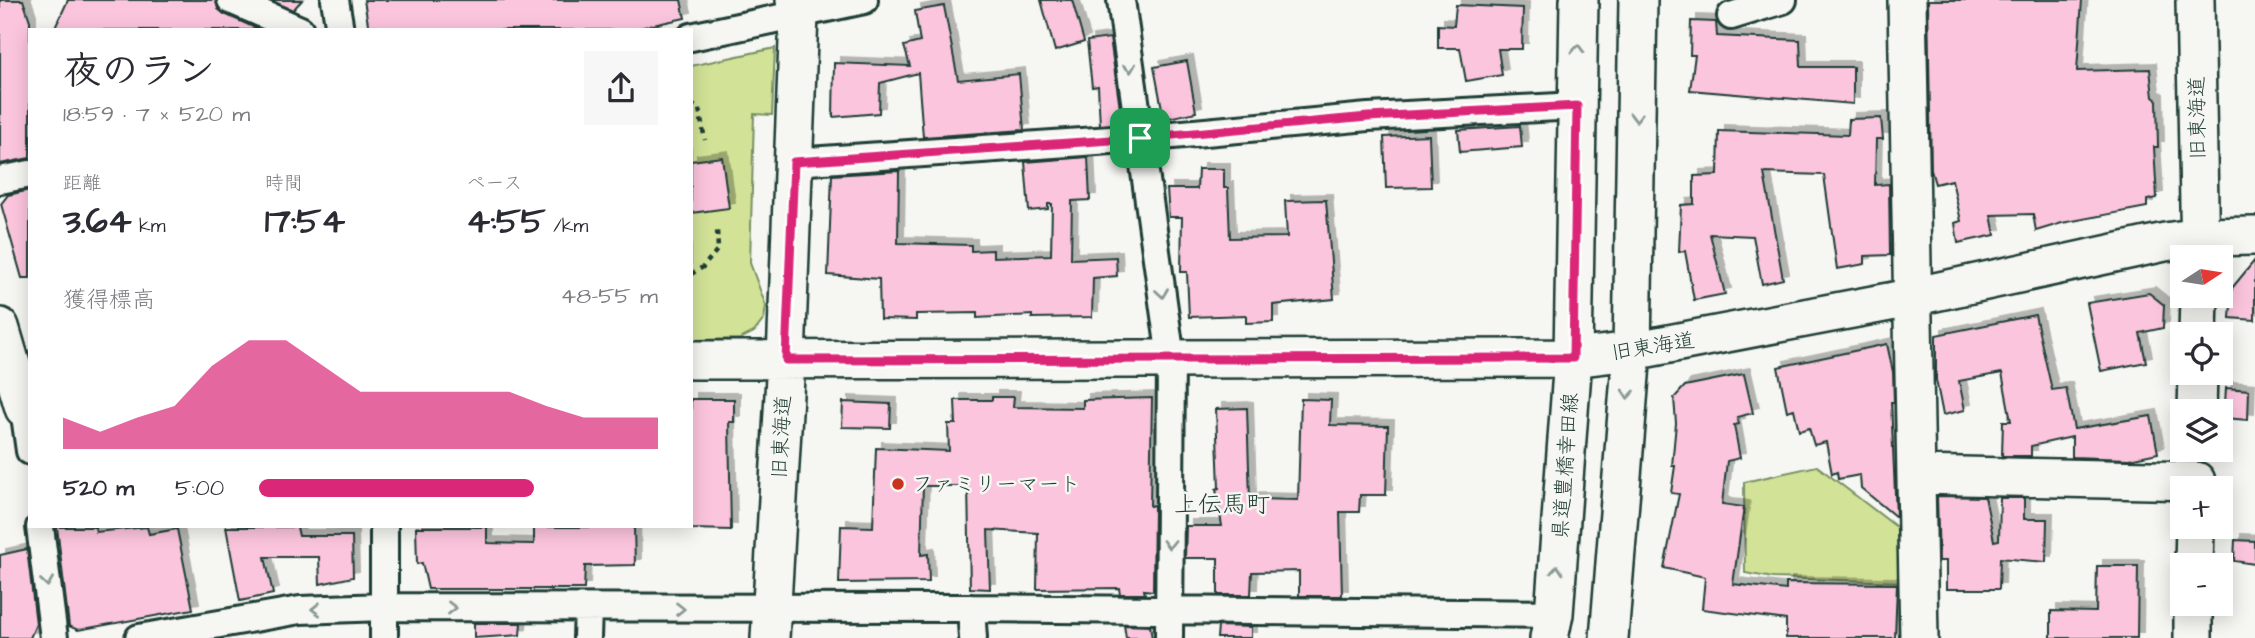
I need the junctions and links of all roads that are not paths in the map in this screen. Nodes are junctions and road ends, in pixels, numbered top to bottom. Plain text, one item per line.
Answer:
1 (231, 0) edge
2 (335, 0) edge
3 (864, 0) edge
4 (1121, 0) edge
5 (1579, 0) edge
6 (1638, 0) edge
7 (1783, 0) edge
8 (1908, 0) edge
9 (2195, 0) edge
10 (797, 7) edge
11 (1731, 16) dead end
12 (295, 28) edge
13 (340, 28) edge
14 (693, 36) edge
15 (1577, 106) junction
16 (1140, 138) junction
17 (794, 162) junction
18 (28, 174) edge
19 (0, 180) edge
20 (2255, 236) edge
21 (2200, 245) edge
22 (2210, 245) edge
23 (2170, 252) edge
24 (1912, 298) junction
25 (0, 327) edge
26 (1632, 351) junction
27 (1573, 358) junction
28 (1171, 359) junction
29 (693, 360) edge
30 (786, 360) junction
31 (18, 409) edge
32 (28, 444) edge
33 (2196, 473) edge
34 (1917, 475) junction
35 (40, 528) edge
36 (384, 528) edge
37 (384, 607) junction
38 (588, 608) junction
39 (971, 608) junction
40 (1169, 609) junction
41 (2193, 616) edge
42 (771, 624) edge
43 (1552, 626) edge
44 (220, 631) edge
45 (54, 638) edge
46 (139, 638) edge
47 (384, 638) edge
48 (587, 638) edge
49 (973, 638) edge
50 (1170, 638) edge
51 (1609, 638) edge
52 (1919, 638) edge
53 (2193, 638) edge

1 - 12 street
2 - 13 street
3 - 10 street
4 -> 16 street
15 -> 5 street, 県道豊橋幸田線
6 -> 26 street
7 - 11 street
8 - 24 street
9 - 21 street, 旧東海道
10 - 14 street
10 - 17 street
15 - 16 street
15 - 27 street, 県道豊橋幸田線
16 - 17 street
16 -> 28 street
17 - 30 street
18 - 19 street
20 - 22 street, 旧東海道
23 - 24 street, 旧東海道
24 - 26 street, 旧東海道
24 - 34 street
25 - 31 street
26 - 27 street, 旧東海道
26 -> 51 street
27 - 28 street, 旧東海道
43 -> 27 street, 県道豊橋幸田線
28 - 30 street, 旧東海道
28 -> 40 street
29 - 30 street
30 - 42 street, 旧東海道
31 - 32 street
33 - 34 street
34 - 52 street
35 -> 45 street
36 - 37 street
37 -> 38 street
37 -> 44 street
37 - 47 street
38 -> 42 street
38 - 48 street
39 - 40 street
39 - 42 street
39 - 49 street
40 - 43 street
40 - 50 street
41 - 53 street
44 - 46 street

